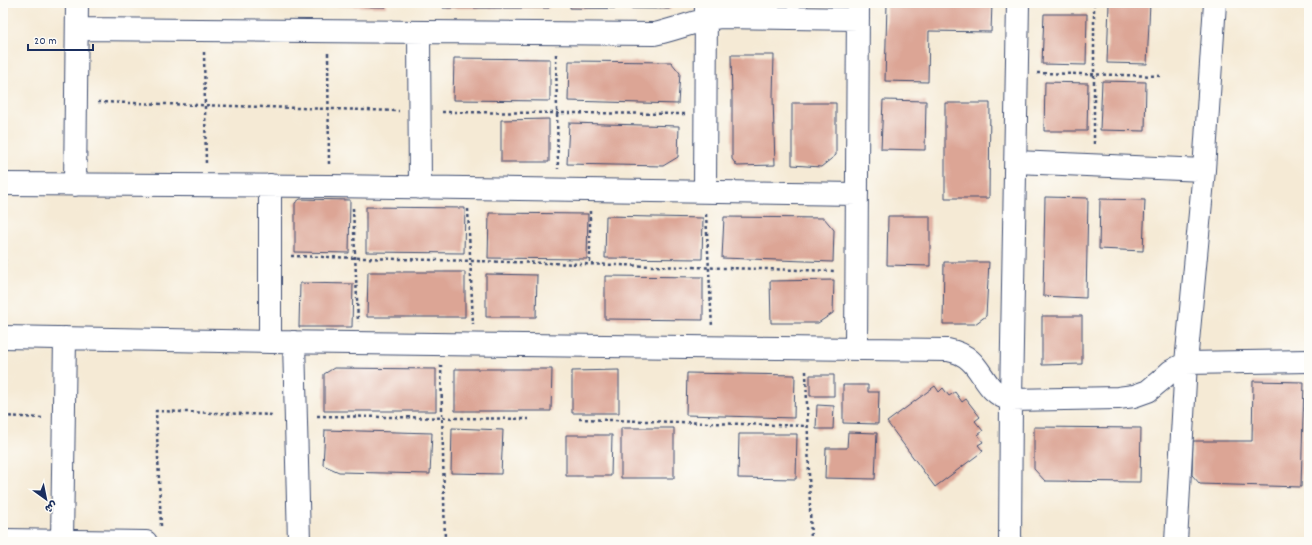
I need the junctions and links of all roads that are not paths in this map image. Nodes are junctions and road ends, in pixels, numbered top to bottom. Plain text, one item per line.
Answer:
1 (77, 3) edge
2 (1018, 3) edge
3 (1215, 3) edge
4 (706, 11) edge
5 (858, 11) edge
6 (77, 30) junction
7 (419, 32) junction
8 (1016, 162) junction
9 (1204, 170) junction
10 (3, 184) edge
11 (75, 185) junction
12 (270, 185) junction
13 (420, 188) junction
14 (705, 191) junction
15 (857, 194) junction
16 (3, 337) edge
17 (65, 338) junction
18 (270, 342) junction
19 (294, 342) junction
20 (856, 349) junction
21 (1309, 361) edge
22 (1186, 363) junction
23 (1011, 400) junction
24 (13, 541) edge
25 (62, 541) junction
26 (146, 542) edge
27 (299, 542) edge
28 (1010, 542) edge
29 (1176, 542) edge

1 - 6 street
2 - 8 street
3 - 9 street
4 - 5 street
4 - 7 street
4 - 14 street
5 - 15 street
6 - 7 street
6 - 11 street
7 - 13 street
8 - 9 street
8 - 23 street
9 - 22 street
10 - 11 street
11 - 12 street
12 - 13 street
12 - 18 street
13 - 14 street
14 - 15 street
15 - 20 street
16 - 17 street
17 - 18 street
17 - 25 street
18 - 19 street
19 - 20 street
19 - 27 street
20 - 23 street
21 - 22 street
22 - 23 street
22 - 29 street
23 - 28 street
24 - 25 street
25 - 26 street

